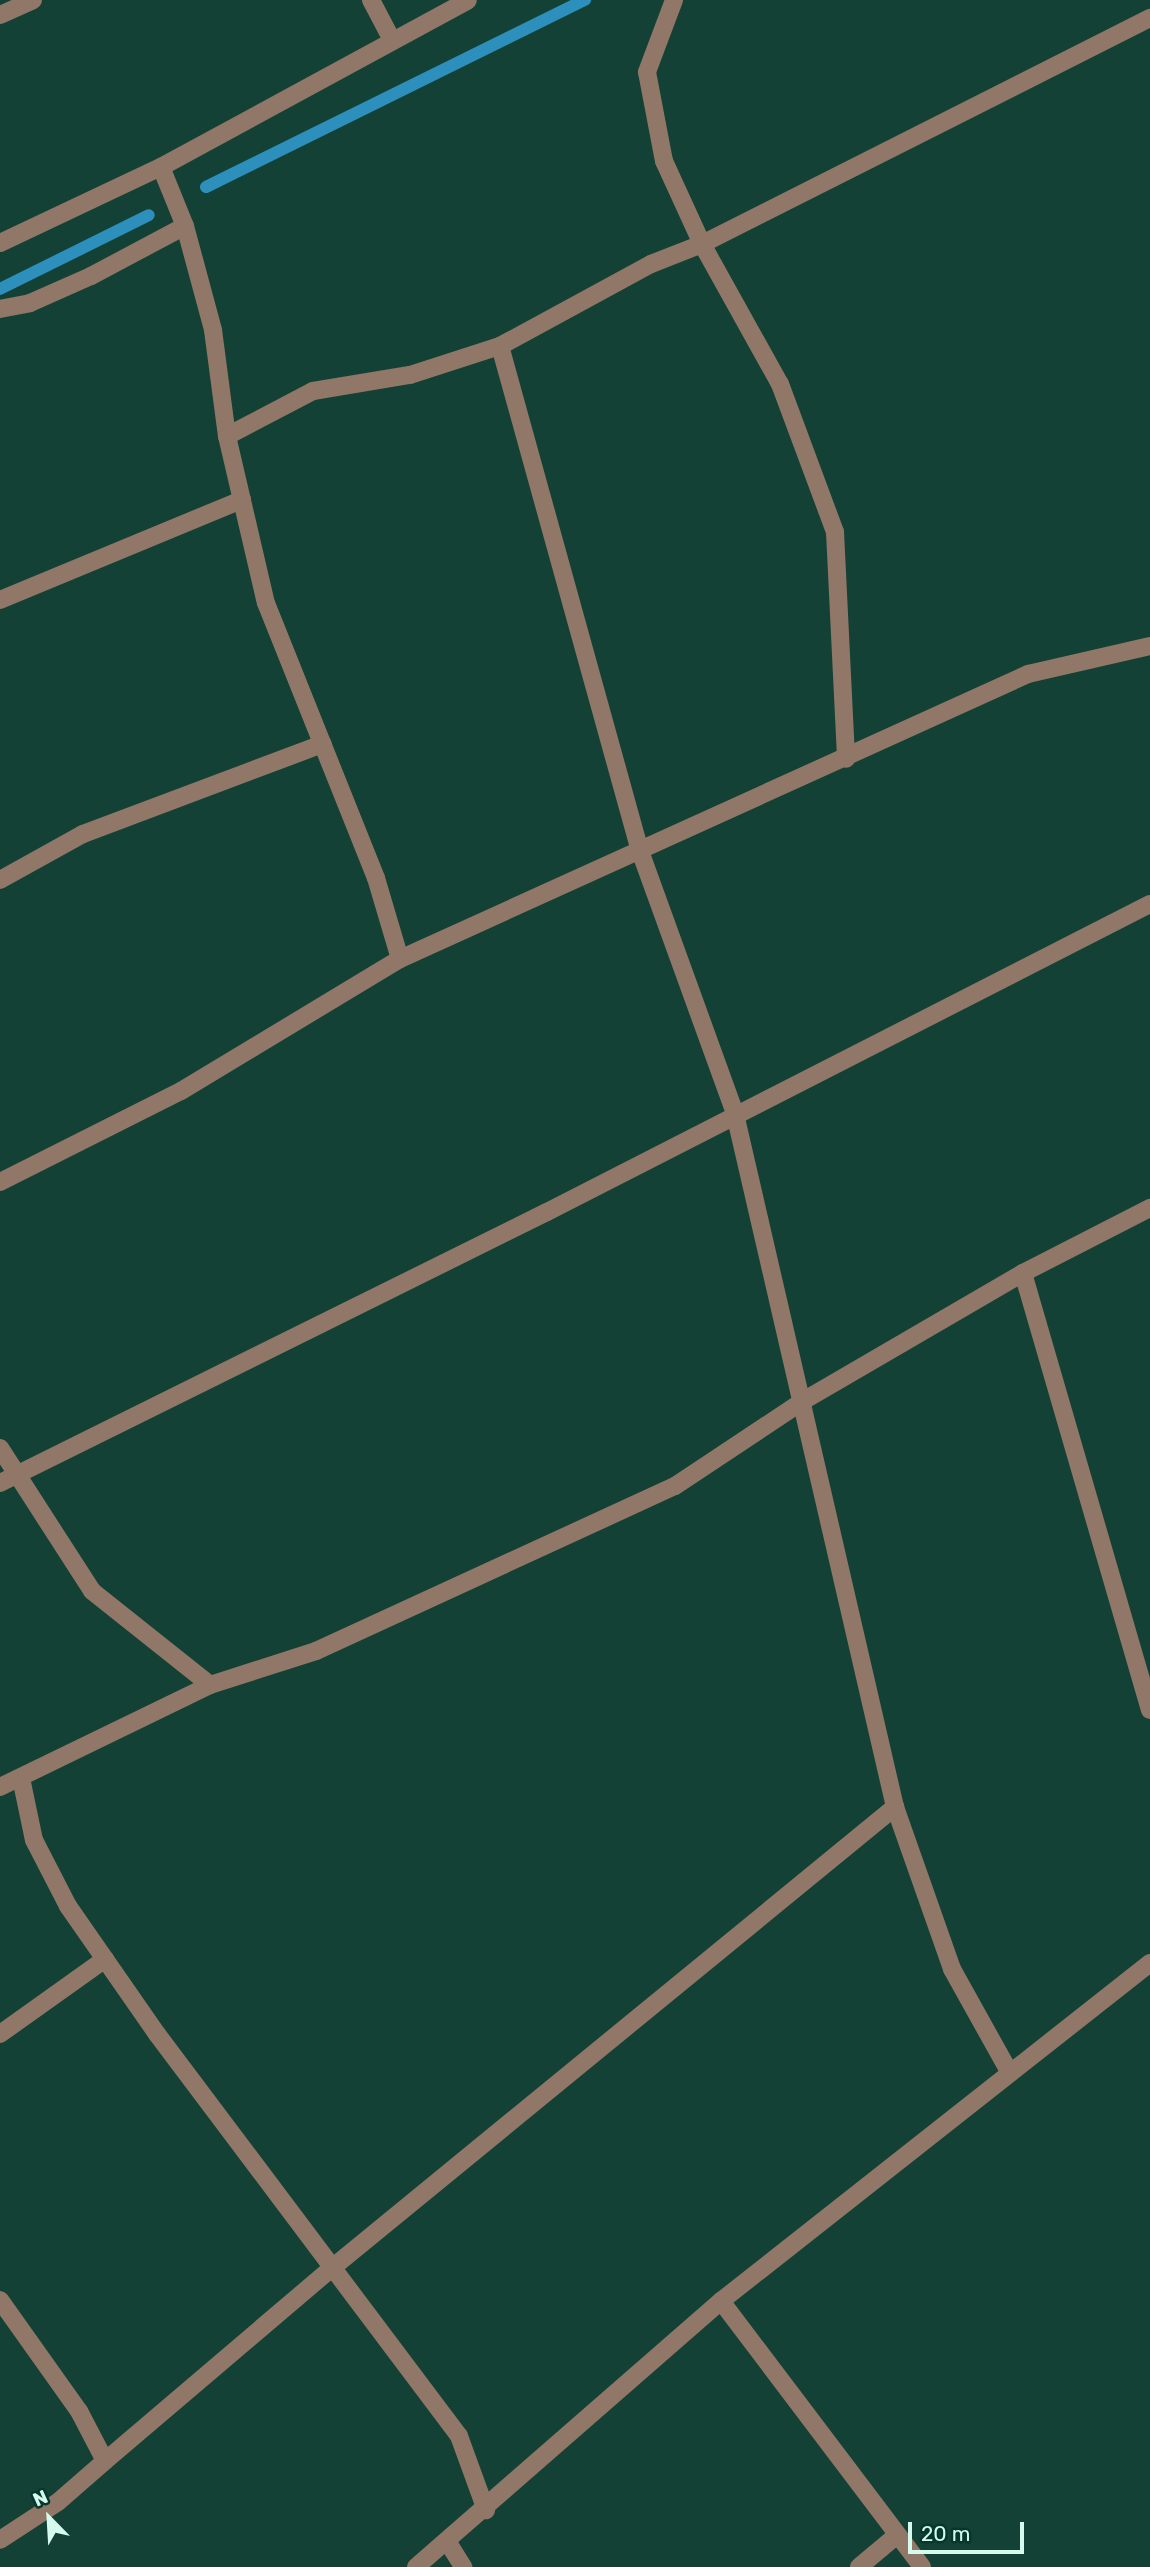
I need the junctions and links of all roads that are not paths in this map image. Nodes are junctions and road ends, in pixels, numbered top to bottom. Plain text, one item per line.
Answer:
1 (33, 0) edge
2 (371, 0) edge
3 (468, 0) edge
4 (674, 0) edge
5 (0, 15) edge
6 (1150, 18) edge
7 (392, 40) junction
8 (162, 167) junction
9 (185, 226) junction
10 (0, 243) edge
11 (702, 244) junction
12 (0, 309) edge
13 (500, 346) junction
14 (228, 436) junction
15 (242, 500) junction
16 (0, 600) edge
17 (1150, 646) edge
18 (323, 744) junction
19 (846, 759) junction
20 (640, 851) junction
21 (0, 880) edge
22 (1150, 904) edge
23 (400, 959) junction
24 (736, 1114) junction
25 (0, 1182) edge
26 (1150, 1208) edge
27 (1023, 1273) junction
28 (803, 1401) junction
29 (0, 1448) edge
30 (18, 1476) junction
31 (0, 1483) edge
32 (210, 1685) junction
33 (1150, 1710) edge
34 (21, 1778) junction
35 (0, 1787) edge
36 (895, 1807) junction
37 (105, 1959) junction
38 (1150, 1963) edge
39 (0, 2034) edge
40 (1010, 2073) junction
41 (332, 2268) junction
42 (0, 2300) edge
43 (721, 2301) junction
44 (105, 2461) junction
45 (485, 2510) junction
46 (897, 2535) junction
47 (0, 2540) edge
48 (447, 2541) junction
49 (416, 2567) edge
50 (463, 2567) edge
51 (859, 2567) edge
52 (922, 2567) edge

1 - 5 street
2 - 7 street
3 - 7 street
4 - 11 street
6 - 11 street
7 - 8 street
8 - 9 street
8 - 10 street
9 - 12 street
9 - 14 street
11 - 13 street
11 - 19 street
13 - 14 street
13 - 20 street
14 - 15 street
15 - 16 street
15 - 18 street
17 - 19 street
18 - 21 street
18 - 23 street
19 - 20 street
20 - 23 street
20 - 24 street
22 - 24 street
23 - 25 street
24 - 28 street
24 - 30 street
26 - 27 street
27 - 28 street
27 - 33 street
28 - 32 street
28 - 36 street
29 - 30 street
30 - 31 street
30 - 32 street
32 - 34 street
34 - 35 street
34 - 37 street
36 - 40 street
36 - 41 street
37 - 39 street
37 - 41 street
38 - 40 street
40 - 43 street
41 - 44 street
41 - 45 street
42 - 44 street
43 - 45 street
43 - 46 street
44 - 47 street
45 - 48 street
46 - 51 street
46 - 52 street
48 - 49 street
48 - 50 street

